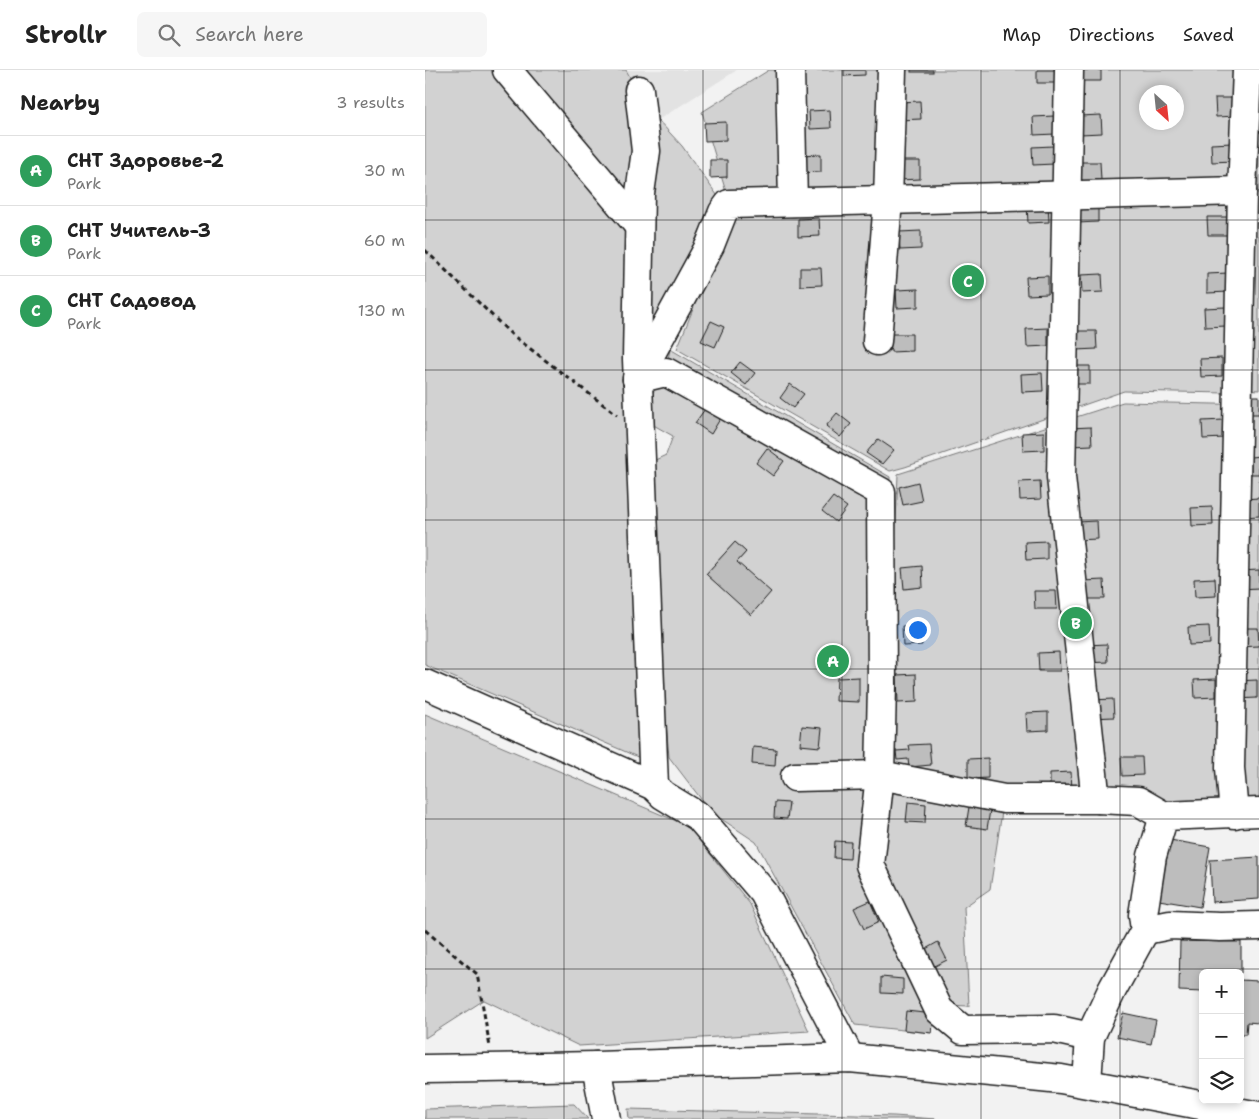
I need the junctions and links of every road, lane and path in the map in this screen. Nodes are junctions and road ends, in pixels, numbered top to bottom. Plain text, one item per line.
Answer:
1 (507, 70) edge
2 (790, 70) edge
3 (892, 70) edge
4 (1069, 70) edge
5 (1247, 70) edge
6 (639, 90) dead end
7 (1242, 191) junction
8 (1066, 196) junction
9 (889, 200) junction
10 (793, 202) junction
11 (639, 226) junction
12 (425, 250) edge
13 (877, 341) dead end
14 (637, 379) junction
15 (639, 432) junction
16 (425, 684) edge
17 (880, 775) junction
18 (795, 777) dead end
19 (654, 786) junction
20 (1098, 799) junction
21 (1247, 813) edge
22 (1164, 816) junction
23 (1259, 926) edge
24 (425, 930) edge
25 (1145, 930) junction
26 (1090, 1037) junction
27 (850, 1058) junction
28 (596, 1066) junction
29 (494, 1067) junction
30 (425, 1069) edge
31 (1087, 1083) junction
32 (1259, 1116) edge
33 (606, 1119) edge

1 - 11 street
2 - 10 street
3 - 9 street
4 - 8 street
5 - 7 street
6 - 11 street
7 - 8 street
7 - 21 street
8 - 9 street
8 - 20 street
9 - 10 street
9 - 13 street
10 - 14 street
11 - 14 street
12 - 15 path
14 - 15 street
14 - 17 street
15 - 19 street
16 - 19 street
17 - 18 street
17 - 20 street
17 - 26 street
19 - 27 street
20 - 22 street
21 - 22 street
22 - 25 street
23 - 25 street
24 - 29 path
25 - 26 street
26 - 31 street
27 - 28 street
27 - 31 street
28 - 29 street
28 - 33 street
29 - 30 street
31 - 32 street

